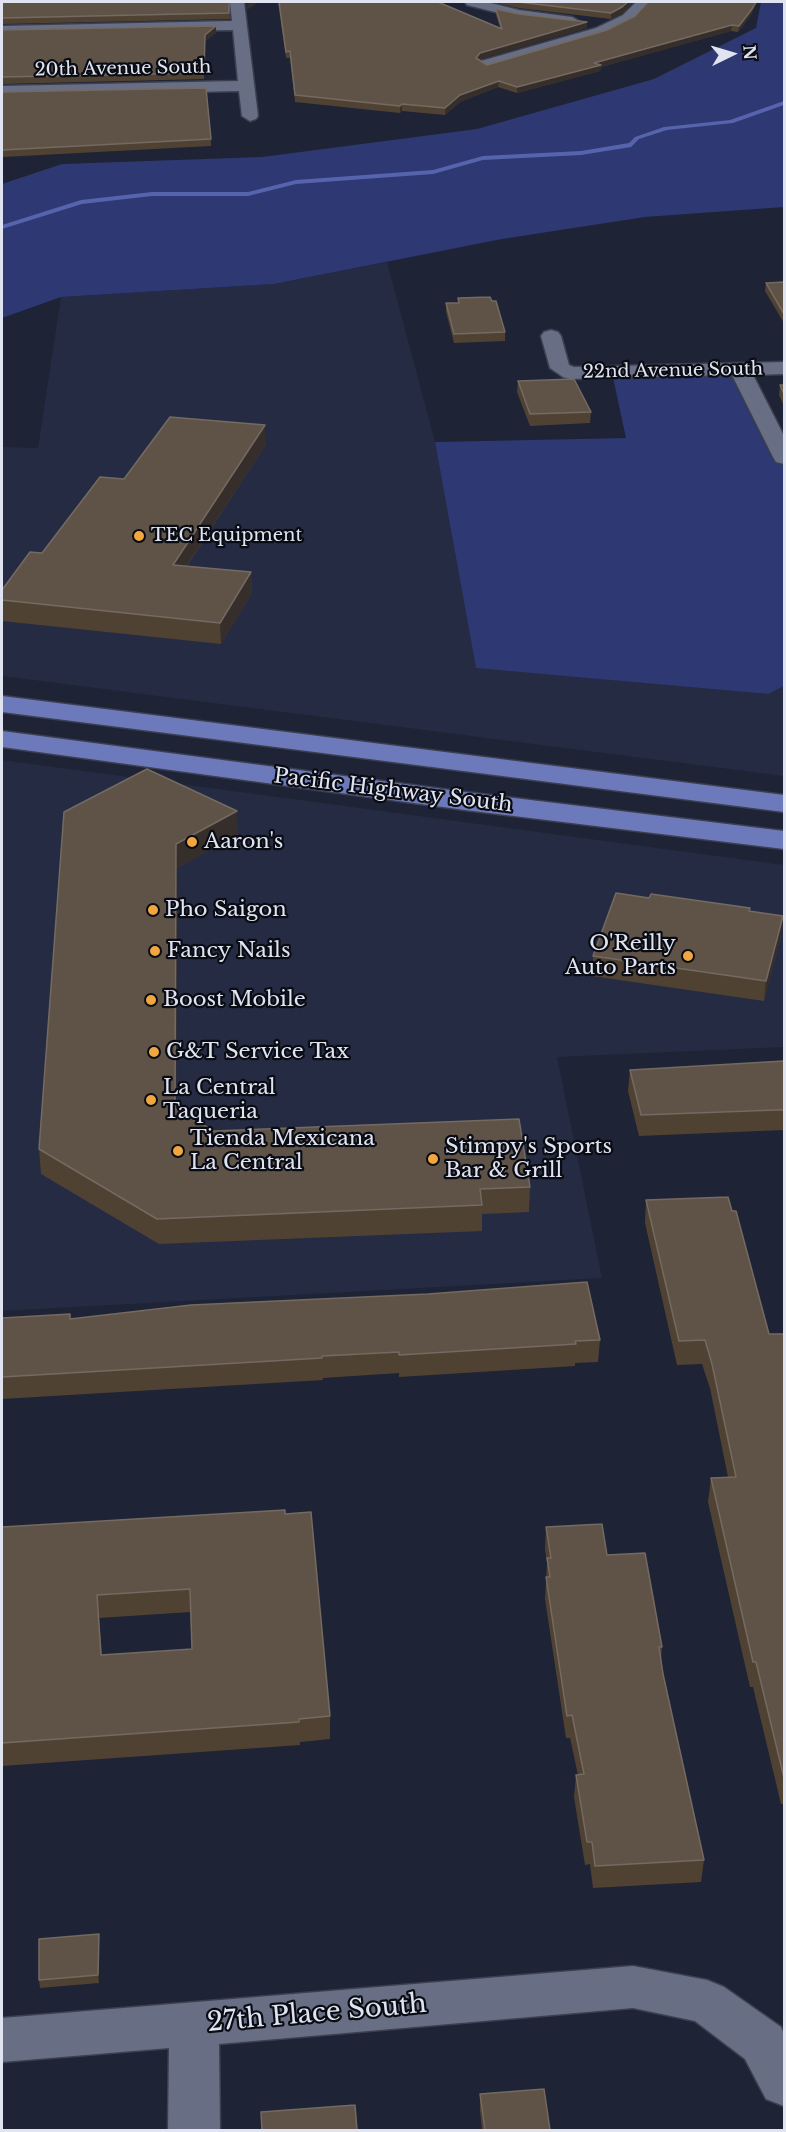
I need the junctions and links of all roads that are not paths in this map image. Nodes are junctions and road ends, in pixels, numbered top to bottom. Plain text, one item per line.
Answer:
1 (237, 2) edge
2 (472, 2) edge
3 (643, 2) edge
4 (618, 24) junction
5 (239, 25) junction
6 (2, 30) edge
7 (486, 64) edge
8 (246, 86) junction
9 (2, 91) edge
10 (249, 116) dead end
11 (551, 336) dead end
12 (784, 368) edge
13 (739, 369) junction
14 (784, 457) edge
15 (2, 704) edge
16 (2, 740) edge
17 (784, 804) edge
18 (784, 840) edge
19 (194, 2025) junction
20 (2, 2040) edge
21 (784, 2083) edge
22 (194, 2130) edge

1 - 5 street
2 - 4 street
3 - 4 street
4 - 7 street
5 - 6 street
5 - 8 street
8 - 9 street, 20th Avenue South
8 - 10 street
11 - 13 street, 22nd Avenue South
12 - 13 street, 22nd Avenue South
13 - 14 street
15 - 17 main road, Pacific Highway South
16 - 18 main road, Pacific Highway South
19 - 20 street, 27th Place South
19 - 21 street, 27th Place South
19 - 22 street

